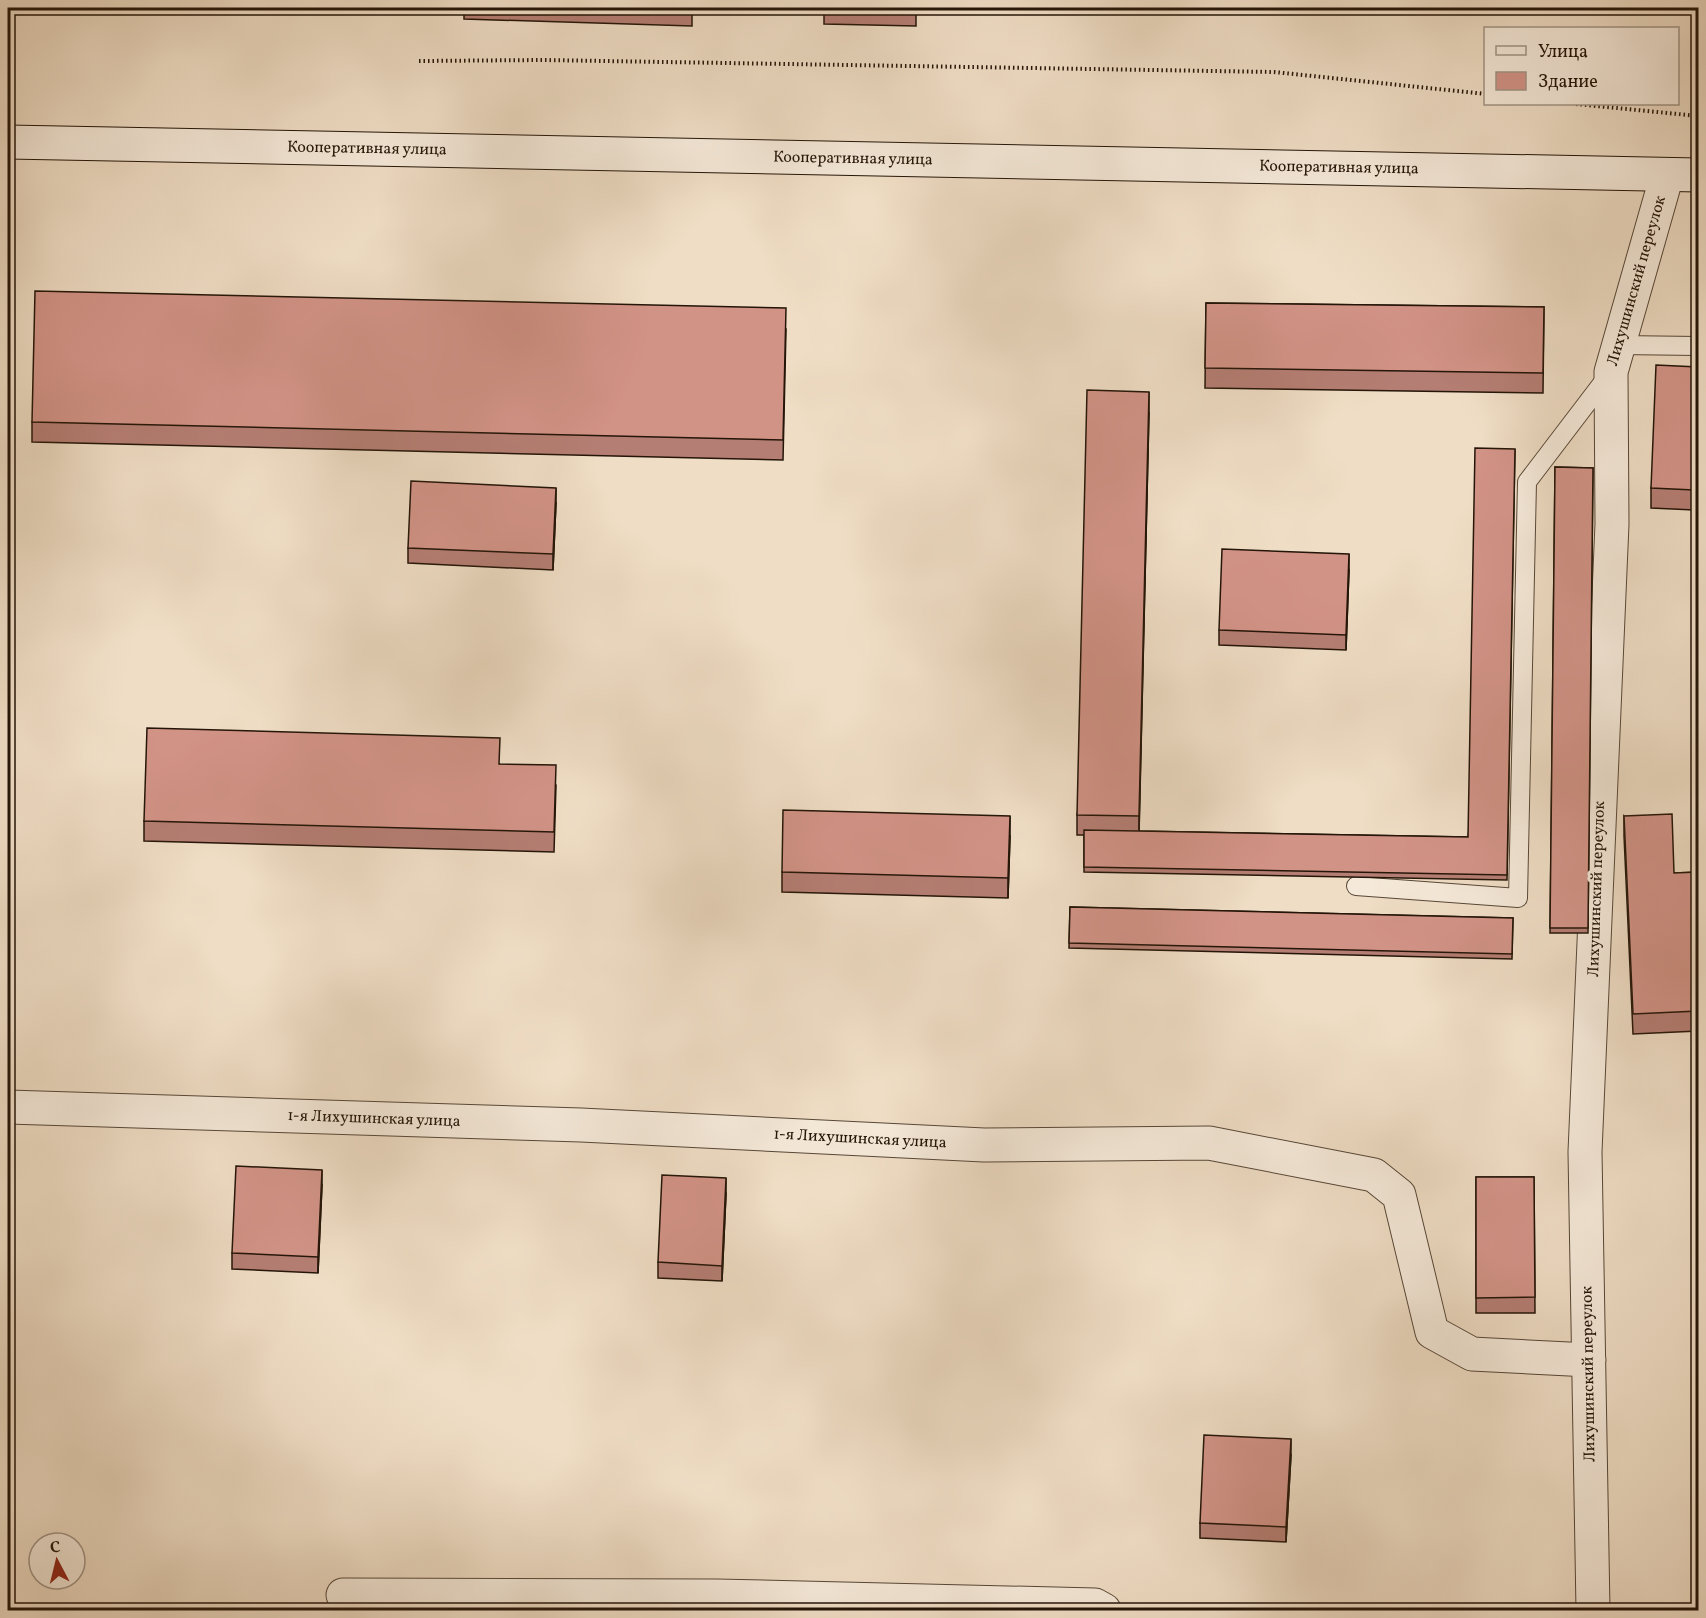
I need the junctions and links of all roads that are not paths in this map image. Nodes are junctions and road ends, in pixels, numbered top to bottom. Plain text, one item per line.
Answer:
1 (8, 142) edge
2 (1683, 175) edge
3 (1698, 346) edge
4 (1615, 358) junction
5 (1356, 886) dead end
6 (8, 1107) edge
7 (1589, 1360) junction
8 (343, 1595) dead end
9 (1104, 1611) edge
10 (1593, 1611) edge

1 - 2 street, Кооперативная улица
2 - 4 street, Лихушинский переулок
3 - 4 lane
4 - 5 lane
4 - 7 street, Лихушинский переулок
6 - 7 street, 1-я Лихушинская улица
7 - 10 street, Лихушинский переулок
8 - 9 street

